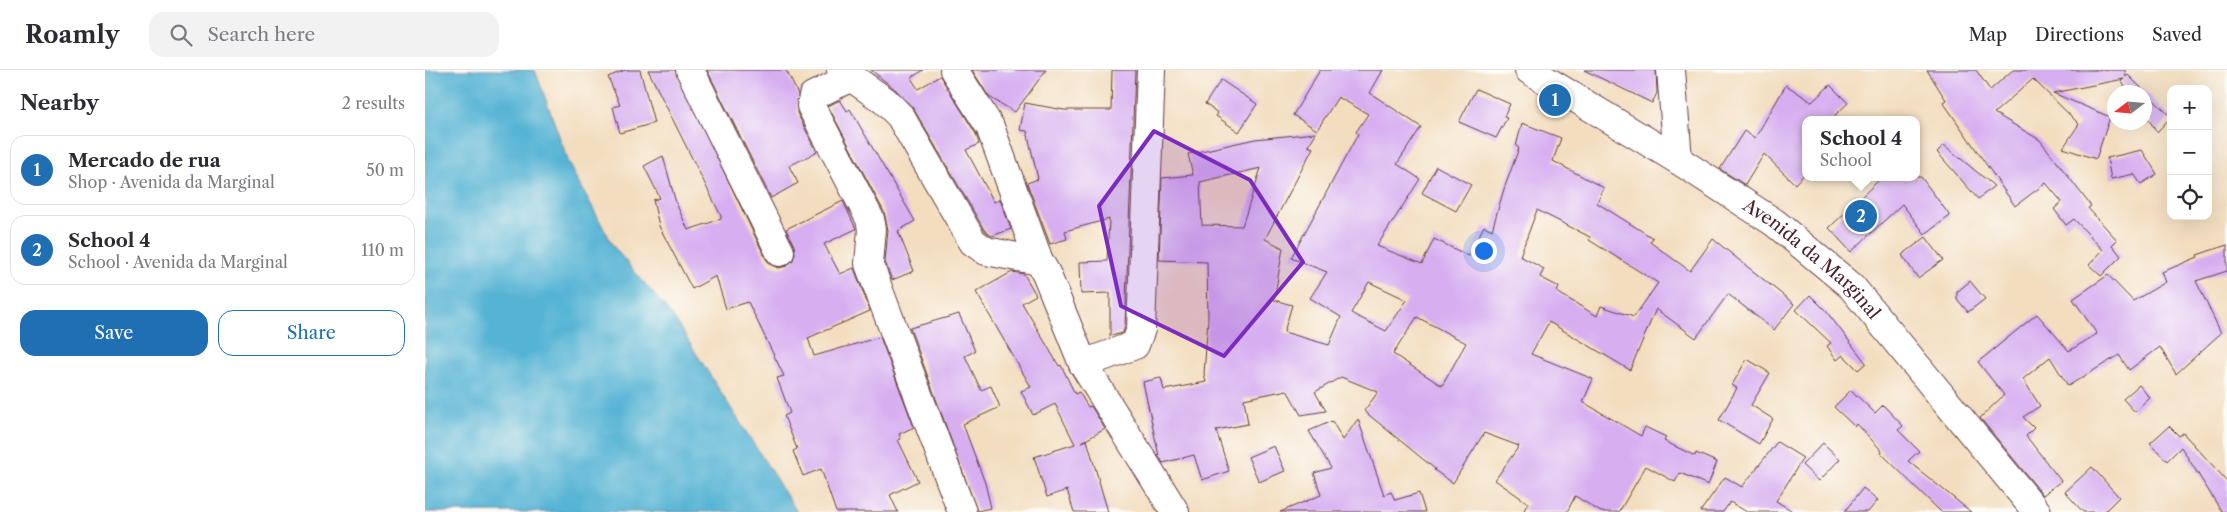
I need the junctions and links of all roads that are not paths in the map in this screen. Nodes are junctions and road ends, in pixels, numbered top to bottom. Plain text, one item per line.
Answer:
1 (690, 70) edge
2 (954, 70) edge
3 (1151, 70) edge
4 (1529, 70) edge
5 (1671, 70) edge
6 (846, 74) edge
7 (1678, 160) junction
8 (780, 252) dead end
9 (1039, 262) junction
10 (1083, 364) junction
11 (962, 512) edge
12 (1175, 512) edge
13 (2037, 512) edge

1 - 8 street
2 - 9 street
3 - 10 street
4 - 7 street, Avenida da Marginal
5 - 7 street
6 - 9 street
6 - 11 street
7 - 13 street, Avenida da Marginal
9 - 10 street
10 - 12 street

